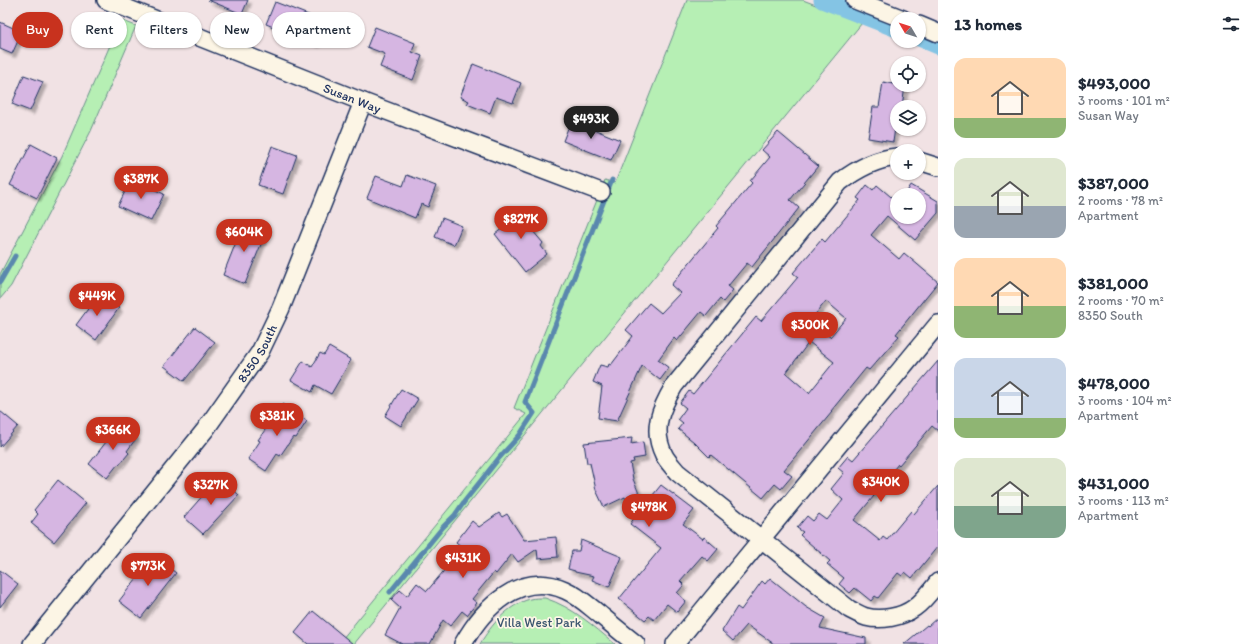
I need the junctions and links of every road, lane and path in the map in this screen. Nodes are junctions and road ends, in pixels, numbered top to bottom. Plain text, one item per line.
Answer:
1 (106, 0) edge
2 (855, 0) edge
3 (890, 14) edge
4 (926, 28) edge
5 (938, 33) edge
6 (363, 102) junction
7 (890, 158) edge
8 (926, 164) edge
9 (938, 168) edge
10 (601, 192) dead end
11 (938, 324) edge
12 (761, 539) junction
13 (938, 582) edge
14 (32, 644) edge
15 (463, 644) edge
16 (636, 644) edge
17 (675, 644) edge

1 - 6 street, Susan Way
2 - 3 street
4 - 5 street
6 - 10 street, Susan Way
6 - 14 street, 8350 South
7 - 12 street
8 - 9 street
11 - 12 street
12 - 13 street
12 - 17 street
15 - 16 street

